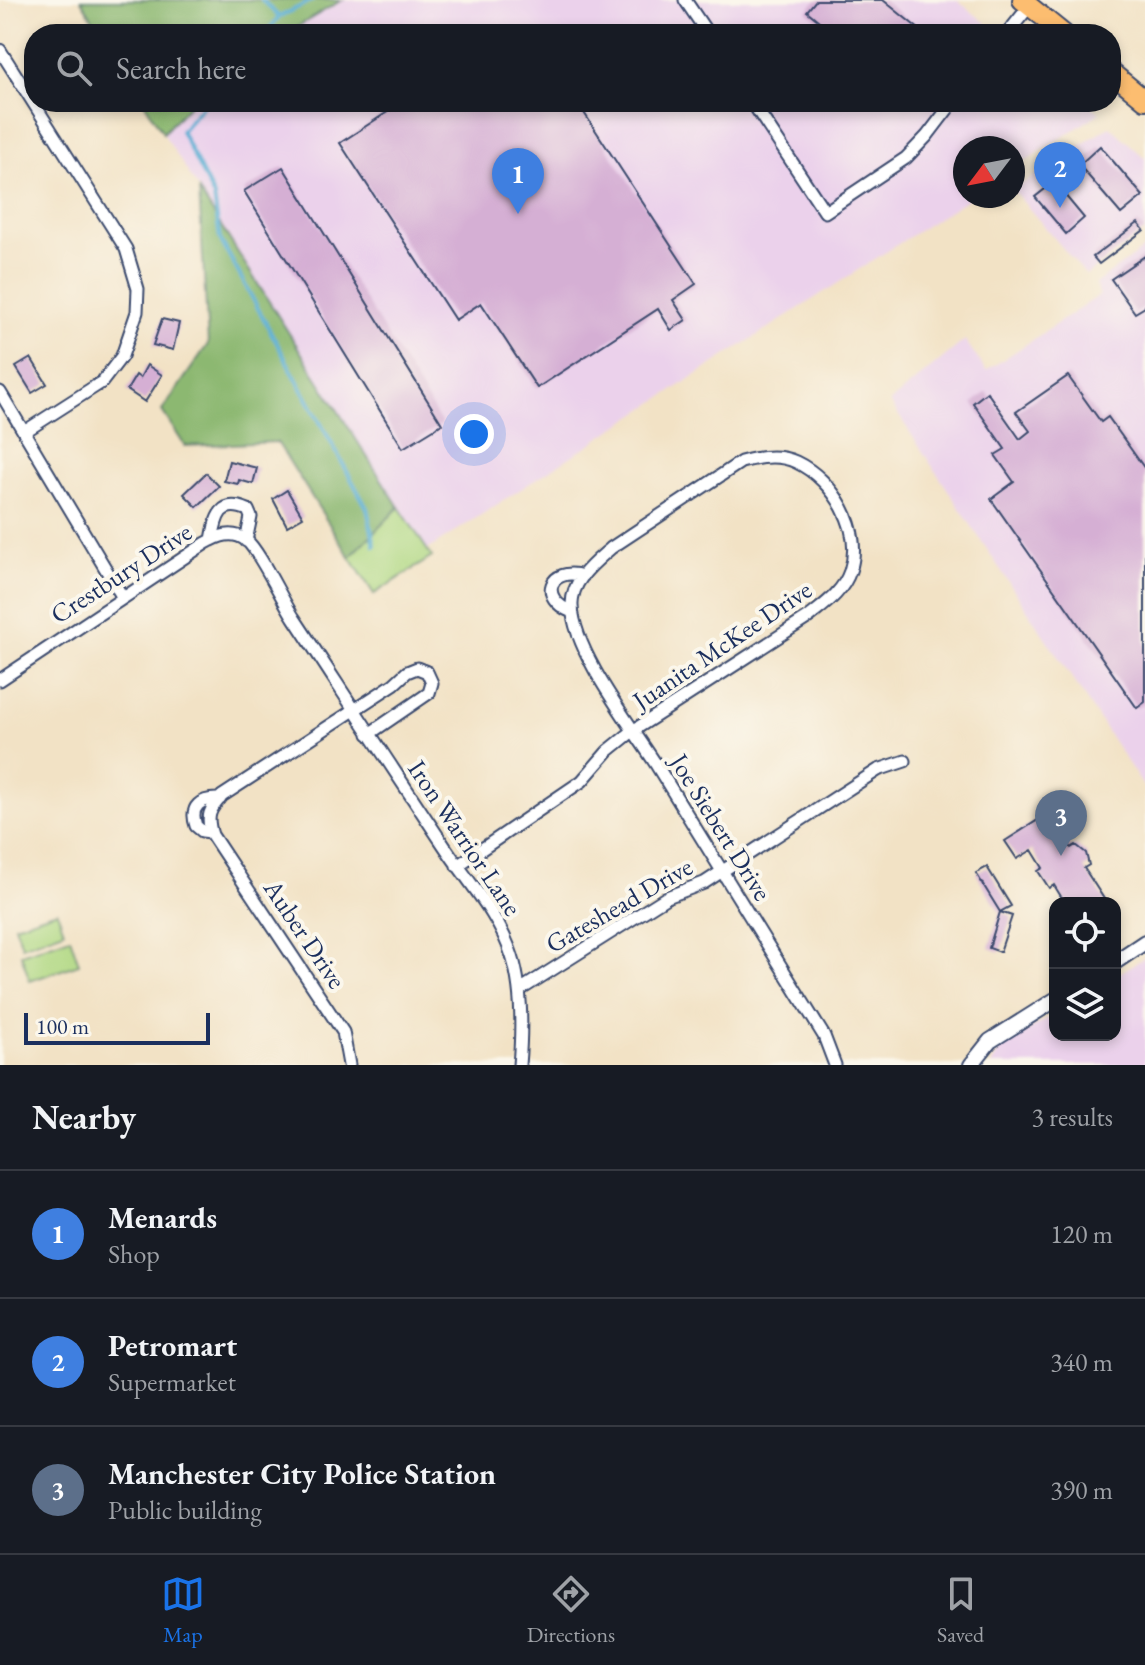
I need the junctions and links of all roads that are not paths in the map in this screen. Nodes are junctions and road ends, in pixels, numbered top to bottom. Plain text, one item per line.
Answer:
1 (685, 0) edge
2 (1028, 2) edge
3 (701, 24) edge
4 (1014, 24) edge
5 (1053, 24) edge
6 (0, 50) edge
7 (1121, 80) edge
8 (24, 88) edge
9 (1145, 100) edge
10 (39, 112) edge
11 (759, 112) edge
12 (945, 112) edge
13 (0, 392) edge
14 (24, 432) junction
15 (212, 540) junction
16 (245, 540) junction
17 (583, 576) junction
18 (572, 590) joint
19 (123, 598) junction
20 (572, 612) junction
21 (0, 680) edge
22 (353, 709) junction
23 (634, 730) junction
24 (369, 734) junction
25 (905, 761) dead end
26 (457, 866) junction
27 (722, 870) junction
28 (1145, 942) edge
29 (1121, 958) edge
30 (520, 990) junction
31 (1049, 1004) edge
32 (349, 1065) edge
33 (519, 1065) edge
34 (835, 1065) edge
35 (971, 1065) edge

1 - 3 street
2 - 4 street
2 - 5 main road
6 - 8 street
7 - 9 main road
10 - 14 street
11 - 12 street
13 - 14 street
14 - 19 street
15 - 16 street, Crestbury Drive
15 - 16 street
15 - 19 street, Crestbury Drive
16 - 22 street, Iron Warrior Lane
17 - 18 street, Juanita McKee Drive
17 - 20 street, Joe Siebert Drive
17 - 23 street, Juanita McKee Drive
18 - 20 street, Joe Siebert Drive
19 - 21 street, Crestbury Drive
20 - 23 street, Joe Siebert Drive
22 - 24 street, Iron Warrior Lane
22 - 24 street
22 - 32 street, Auber Drive
23 - 26 street, Juanita McKee Drive
23 - 27 street, Joe Siebert Drive
24 - 26 street, Iron Warrior Lane
25 - 27 street, Gateshead Drive
26 - 30 street, Iron Warrior Lane
27 - 30 street, Gateshead Drive
27 - 34 street, Joe Siebert Drive
28 - 29 street
30 - 33 street, Iron Warrior Lane
31 - 35 street

